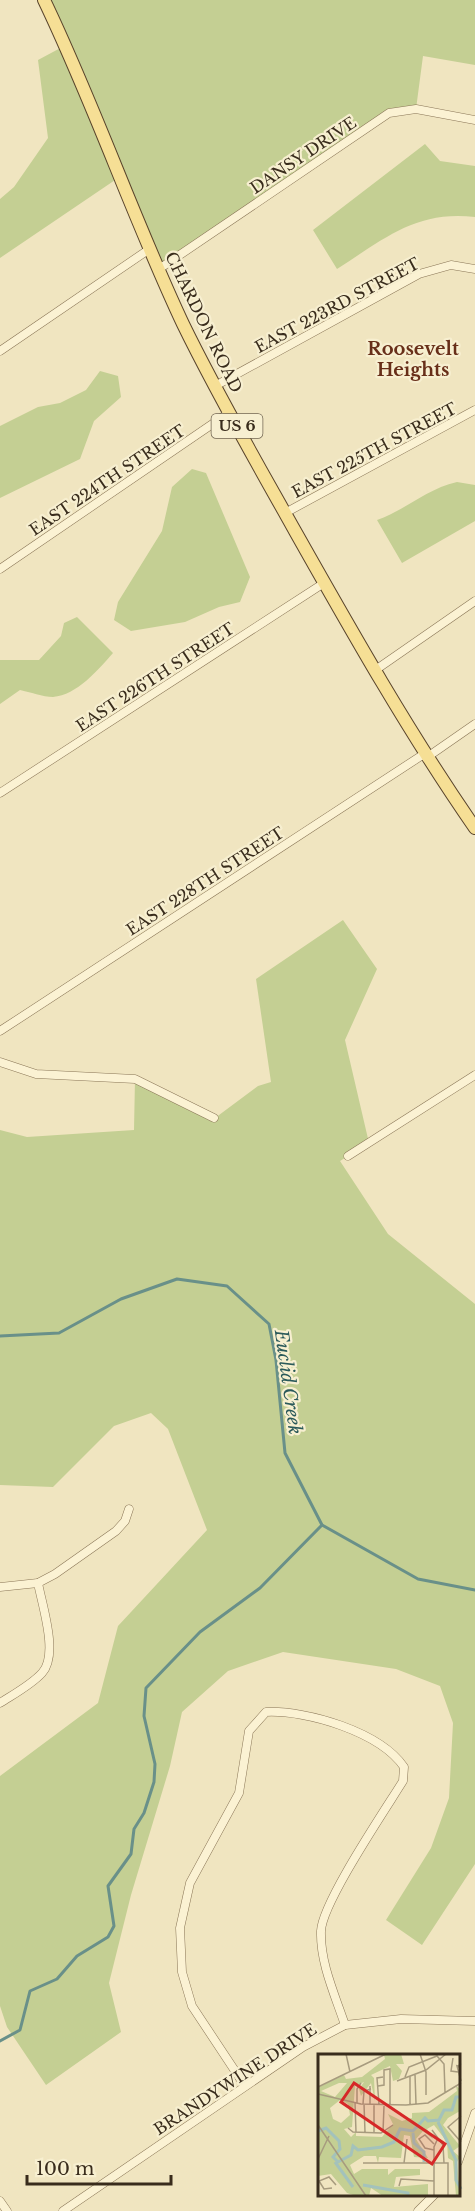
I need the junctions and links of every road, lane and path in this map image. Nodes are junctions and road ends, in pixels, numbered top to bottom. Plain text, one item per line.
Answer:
1 (44, 0) edge
2 (475, 120) edge
3 (151, 248) junction
4 (475, 268) edge
5 (159, 269) junction
6 (0, 351) edge
7 (215, 386) junction
8 (475, 410) edge
9 (230, 412) junction
10 (285, 513) junction
11 (0, 569) edge
12 (324, 583) junction
13 (475, 601) edge
14 (374, 671) junction
15 (475, 724) edge
16 (425, 756) junction
17 (0, 794) edge
18 (475, 828) edge
19 (0, 1031) edge
20 (0, 1062) edge
21 (475, 1075) edge
22 (214, 1118) dead end
23 (348, 1156) dead end
24 (129, 1509) dead end
25 (38, 1583) junction
26 (0, 1587) edge
27 (0, 1703) edge
28 (475, 2021) edge
29 (345, 2025) junction
30 (245, 2086) junction
31 (475, 2113) edge
32 (460, 2159) edge
33 (433, 2196) edge
34 (0, 2201) edge
35 (7, 2211) edge
36 (63, 2211) edge
37 (418, 2211) edge

1 - 3 main road, CHARDON ROAD / US 6
2 - 5 street, DANSY DRIVE
3 - 5 main road, CHARDON ROAD / US 6
3 - 6 street
4 - 7 street, EAST 223RD STREET
5 - 7 main road, CHARDON ROAD / US 6
7 - 9 main road, CHARDON ROAD / US 6
8 - 10 street, EAST 225TH STREET
9 - 10 main road, CHARDON ROAD / US 6
9 - 11 street, EAST 224TH STREET
10 - 12 main road, CHARDON ROAD / US 6
12 - 14 main road, CHARDON ROAD / US 6
12 - 17 street, EAST 226TH STREET
13 - 14 street
14 - 16 main road, CHARDON ROAD / US 6
15 - 16 street, EAST 228TH STREET
16 - 18 main road, CHARDON ROAD / US 6
16 - 19 street, EAST 228TH STREET
20 - 22 street
21 - 23 street
24 - 25 street
25 - 26 street
25 - 27 street
28 - 29 street, BRANDYWINE DRIVE
29 - 30 street, BRANDYWINE DRIVE
29 - 30 street
30 - 36 street, BRANDYWINE DRIVE
31 - 32 street
33 - 37 street
34 - 35 street

